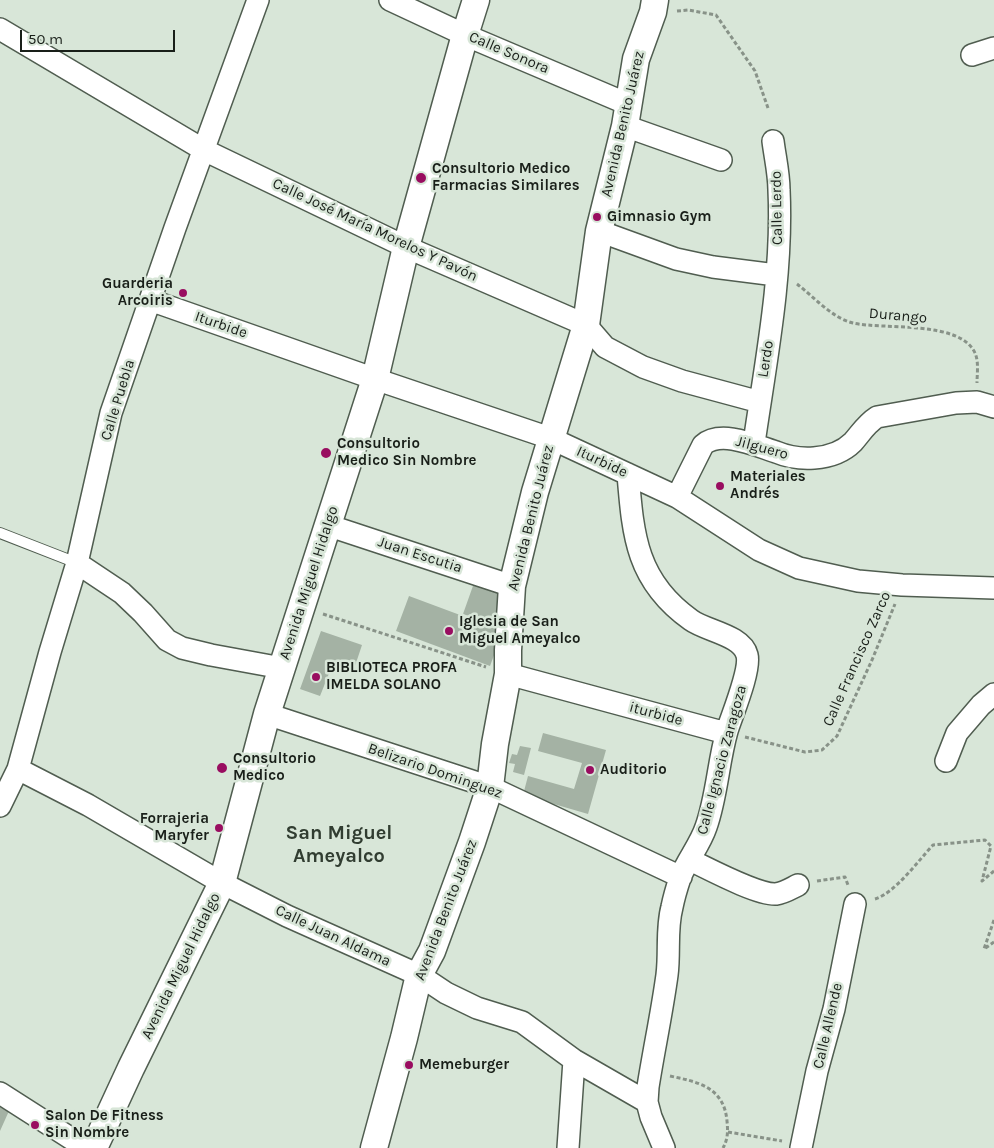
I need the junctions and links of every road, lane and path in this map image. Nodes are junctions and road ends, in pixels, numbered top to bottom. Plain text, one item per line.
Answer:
1 (258, 0) edge
2 (390, 0) edge
3 (476, 0) edge
4 (654, 6) edge
5 (0, 29) edge
6 (465, 35) junction
7 (994, 48) edge
8 (972, 55) dead end
9 (768, 108) dead end
10 (627, 115) junction
11 (773, 141) dead end
12 (204, 150) junction
13 (721, 160) dead end
14 (599, 231) junction
15 (406, 247) junction
16 (776, 275) junction
17 (150, 300) junction
18 (586, 325) junction
19 (375, 379) junction
20 (760, 402) junction
21 (985, 404) edge
22 (550, 438) junction
23 (754, 443) junction
24 (628, 474) junction
25 (677, 497) junction
26 (327, 524) junction
27 (0, 533) edge
28 (77, 563) junction
29 (902, 585) junction
30 (512, 586) junction
31 (994, 588) edge
32 (301, 607) junction
33 (282, 668) junction
34 (508, 674) junction
35 (994, 694) edge
36 (267, 714) junction
37 (726, 733) junction
38 (946, 761) dead end
39 (18, 769) junction
40 (490, 787) junction
41 (0, 806) edge
42 (686, 869) junction
43 (994, 871) edge
44 (222, 883) junction
45 (798, 885) joint
46 (855, 904) junction
47 (994, 920) edge
48 (994, 942) edge
49 (419, 975) junction
50 (574, 1060) junction
51 (650, 1071) junction
52 (0, 1093) edge
53 (647, 1102) junction
54 (728, 1132) junction
55 (801, 1146) edge
56 (86, 1148) edge
57 (94, 1148) edge
58 (374, 1148) edge
59 (568, 1148) edge
60 (664, 1148) edge
61 (723, 1148) edge

1 - 12 street, Calle Puebla
2 - 6 street, Calle Sonora
3 - 6 street, Avenida Miguel Hidalgo
4 - 9 path
4 - 10 street, Avenida Benito Juárez
5 - 12 street, Calle José María Morelos Y Pavón
6 - 10 street, Calle Sonora
6 - 15 street, Avenida Miguel Hidalgo
7 - 8 street
10 - 13 street, Calle Sonora
10 - 14 street, Avenida Benito Juárez
11 - 16 street, Calle Lerdo
12 - 15 street, Calle José María Morelos Y Pavón
12 - 17 street, Calle Puebla
14 - 16 street
14 - 18 street, Avenida Benito Juárez
15 - 18 street, Calle José María Morelos Y Pavón
15 - 19 street, Avenida Miguel Hidalgo
16 - 20 street, Lerdo
16 - 21 path, Durango
17 - 19 street, Iturbide
17 - 28 street, Calle Puebla
18 - 20 street, Calle José María Morelos Y Pavón
18 - 22 street, Avenida Benito Juárez
19 - 22 street, Iturbide
19 - 26 street, Avenida Miguel Hidalgo
20 - 23 street, Lerdo
21 - 23 street, Jilguero
22 - 24 street, Iturbide
22 - 30 street, Avenida Benito Juárez
23 - 25 street, Jilguero
24 - 25 street, Iturbide
24 - 37 street, Calle Ignacio Zaragoza
25 - 29 street, Iturbide
26 - 30 street, Juan Escutia
26 - 32 street, Avenida Miguel Hidalgo
27 - 28 lane
28 - 33 street
28 - 39 street, Calle Puebla
29 - 31 street, Iturbide
29 - 37 path, Calle Francisco Zarco
30 - 34 street, Avenida Benito Juárez
32 - 33 street, Avenida Miguel Hidalgo
32 - 34 path
33 - 36 street, Avenida Miguel Hidalgo
34 - 37 street, iturbide
34 - 40 street, Avenida Benito Juárez
35 - 38 street
36 - 40 street, Belizario Dominguez
36 - 44 street, Avenida Miguel Hidalgo
37 - 42 street, Calle Ignacio Zaragoza
39 - 41 street, Calle Puebla
39 - 44 street, Calle Juan Aldama
40 - 42 street, Belizario Dominguez
40 - 49 street, Avenida Benito Juárez
42 - 45 street, Belizario Dominguez
42 - 51 street, Calle Ignacio Zaragoza
43 - 46 path
44 - 49 street, Calle Juan Aldama
44 - 57 street, Avenida Miguel Hidalgo
45 - 46 path
46 - 55 street, Calle Allende
47 - 48 path
49 - 50 street, Calle Juan Aldama
49 - 58 street, Avenida Benito Juárez
50 - 53 street, Calle Juan Aldama
50 - 59 street
51 - 53 street, Calle Ignacio Zaragoza
51 - 54 path
52 - 56 street
53 - 60 street, Calle Ignacio Zaragoza
54 - 55 path
54 - 61 path

